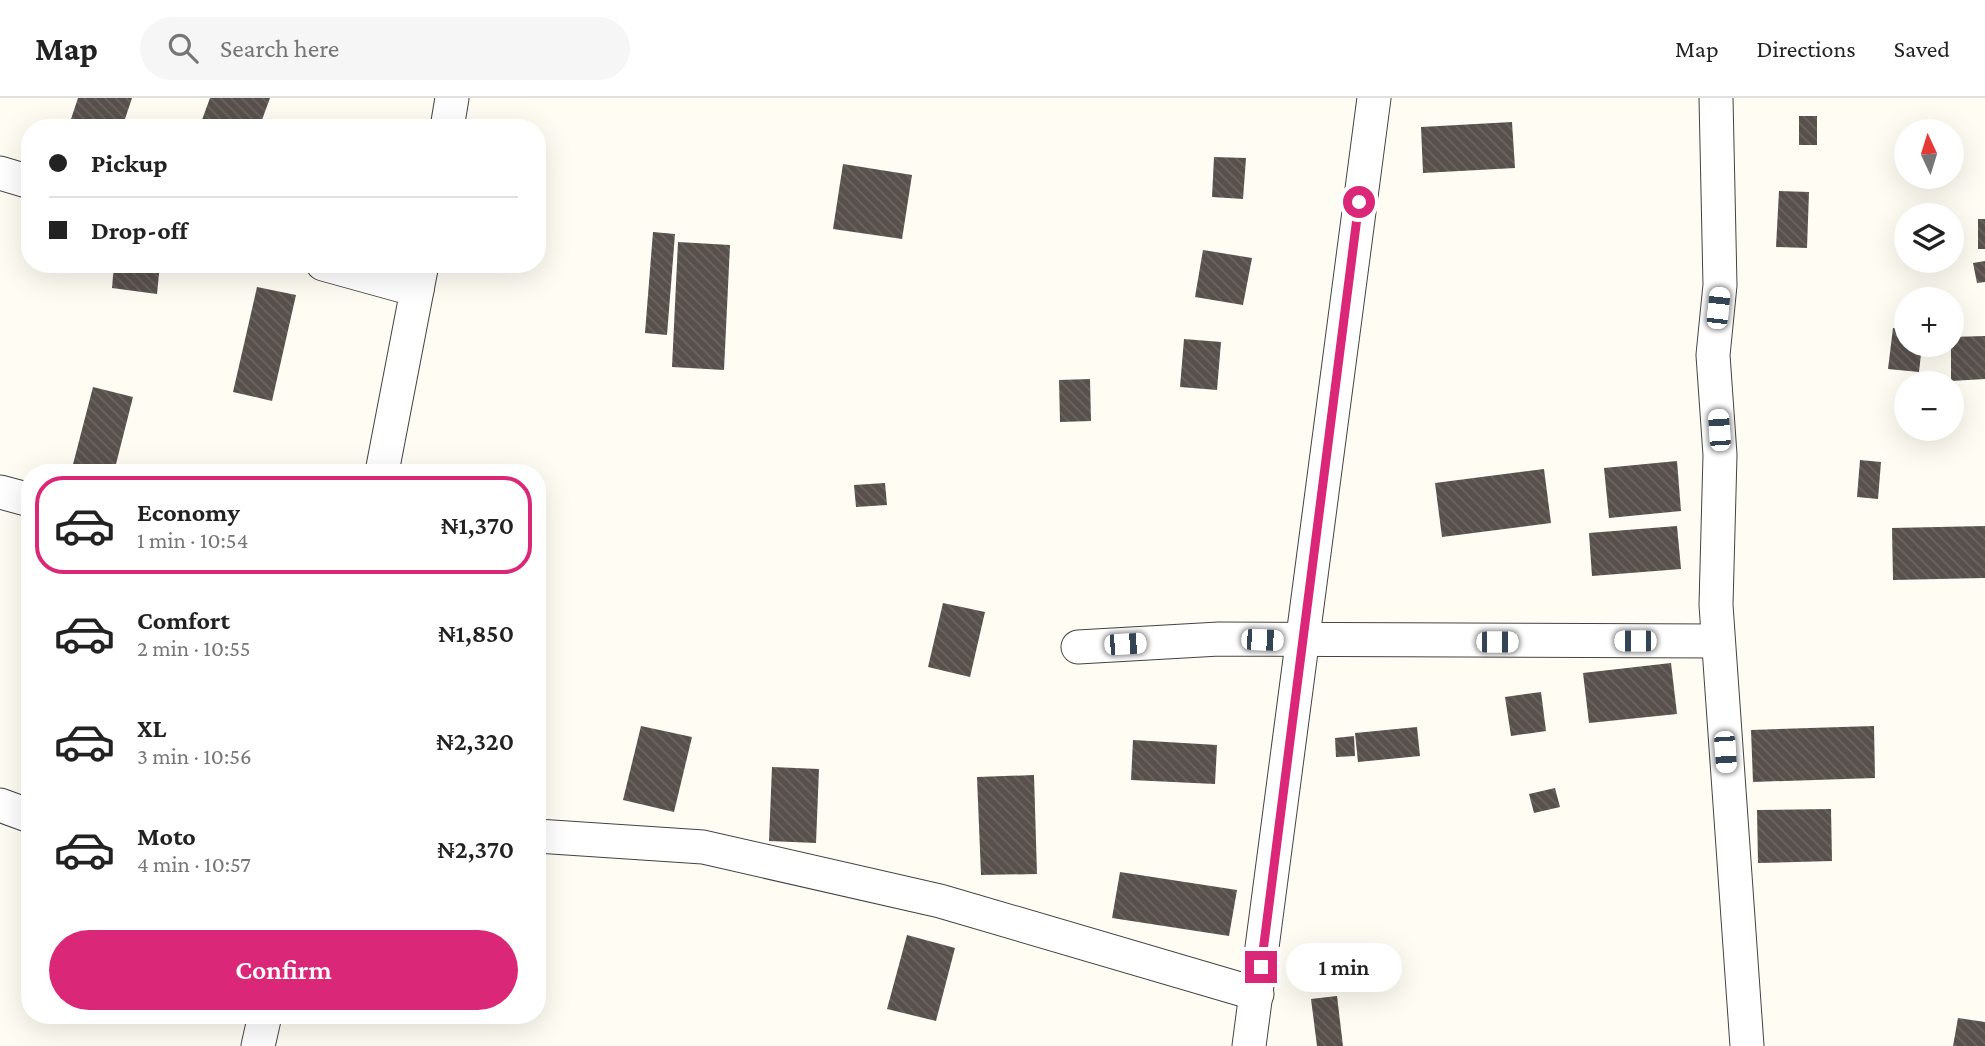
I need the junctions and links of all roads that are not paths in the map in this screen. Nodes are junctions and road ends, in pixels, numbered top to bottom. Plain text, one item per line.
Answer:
1 (452, 98) edge
2 (1374, 98) edge
3 (1716, 98) edge
4 (448, 119) edge
5 (0, 173) edge
6 (21, 179) edge
7 (389, 273) edge
8 (419, 277) edge
9 (384, 464) edge
10 (0, 492) edge
11 (21, 498) edge
12 (1717, 641) junction
13 (1304, 642) junction
14 (1078, 647) dead end
15 (0, 805) edge
16 (21, 813) edge
17 (546, 837) edge
18 (1257, 993) junction
19 (263, 1024) edge
20 (258, 1046) edge
21 (1249, 1046) edge
22 (1747, 1046) edge

1 - 4 street
2 - 13 street
3 - 12 street
5 - 6 street
7 - 8 street
8 - 9 street
10 - 11 street
12 - 13 street
12 - 22 street
13 - 14 street
13 - 18 street
15 - 16 street
17 - 18 street
18 - 21 street
19 - 20 street

